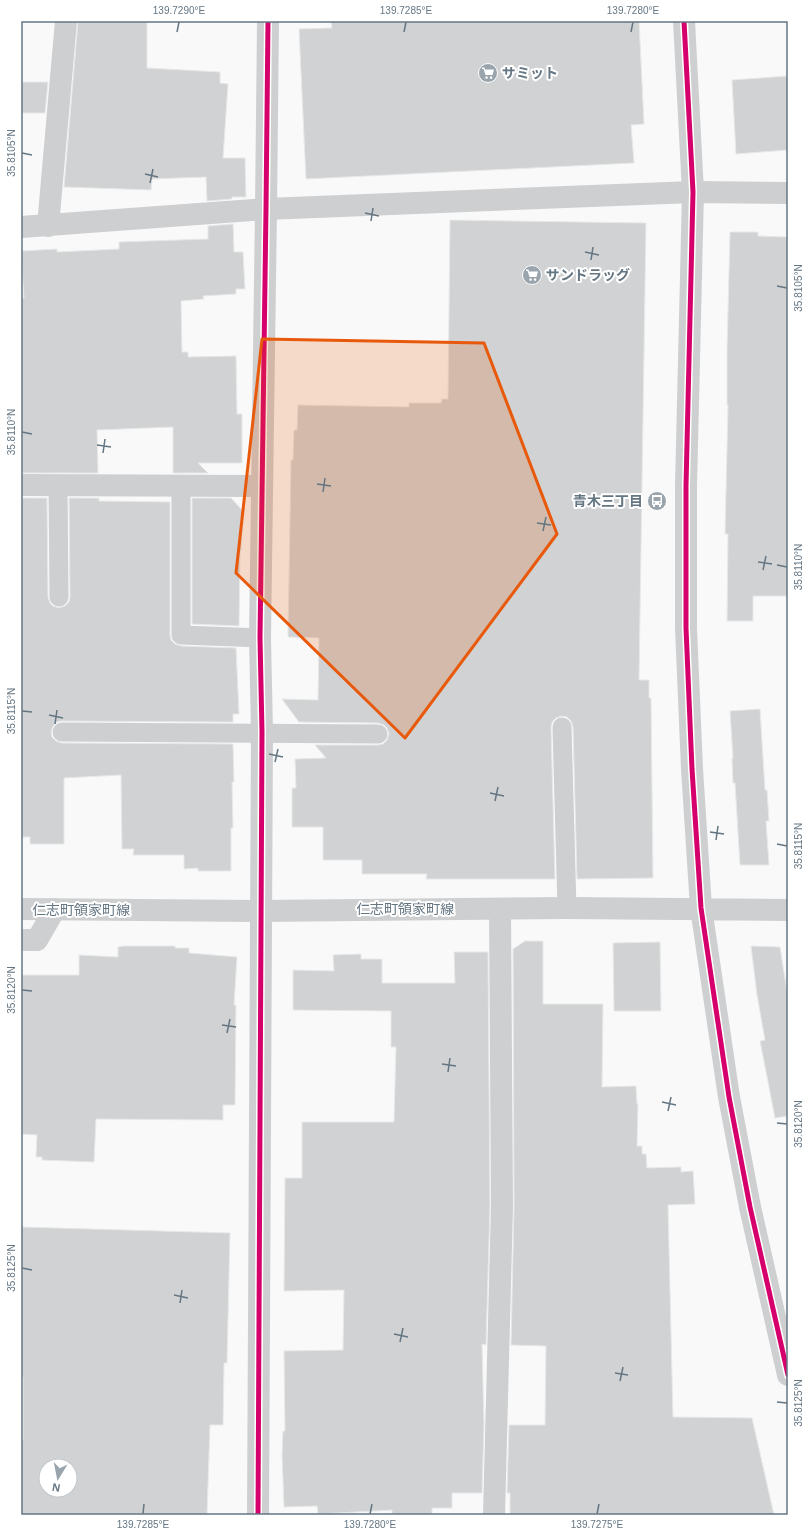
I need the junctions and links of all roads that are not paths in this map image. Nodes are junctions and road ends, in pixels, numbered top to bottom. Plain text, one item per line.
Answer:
1 (66, 21) edge
2 (268, 21) edge
3 (684, 21) edge
4 (693, 192) junction
5 (788, 193) edge
6 (266, 209) junction
7 (48, 226) junction
8 (21, 227) edge
9 (21, 485) edge
10 (58, 485) junction
11 (181, 485) junction
12 (262, 486) junction
13 (59, 597) dead end
14 (260, 638) junction
15 (562, 727) dead end
16 (62, 732) dead end
17 (262, 732) junction
18 (378, 734) dead end
19 (567, 908) junction
20 (701, 908) junction
21 (21, 909) edge
22 (500, 909) junction
23 (55, 910) junction
24 (260, 910) junction
25 (788, 910) edge
26 (21, 940) edge
27 (788, 1375) edge
28 (258, 1515) edge
29 (494, 1515) edge

1 - 7 street
2 - 6 street
3 - 4 street
4 - 5 street
4 - 6 street
4 - 20 street
6 - 7 street
6 - 12 street
7 - 8 street
9 - 10 street
10 - 11 street
10 - 13 lane
11 - 12 street
11 - 14 lane
12 - 14 street
14 - 17 street
15 - 19 lane
16 - 17 lane
17 - 18 lane
17 - 24 street
19 - 20 street, 仁志町領家町線
19 - 22 street, 仁志町領家町線
20 - 25 street, 仁志町領家町線
20 - 27 street
21 - 23 street, 仁志町領家町線
22 - 24 street, 仁志町領家町線
22 - 29 street
23 - 24 street, 仁志町領家町線
23 - 26 street
24 - 28 street

